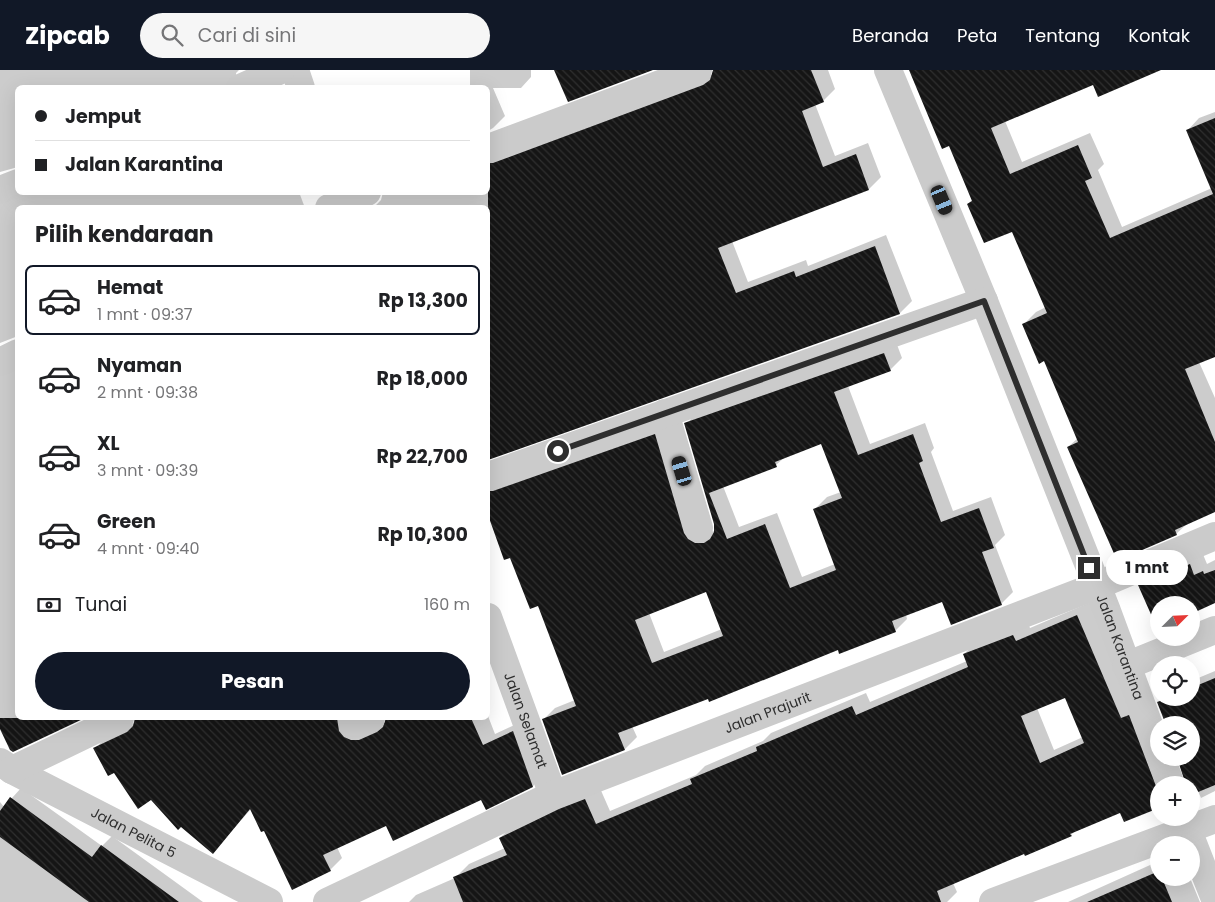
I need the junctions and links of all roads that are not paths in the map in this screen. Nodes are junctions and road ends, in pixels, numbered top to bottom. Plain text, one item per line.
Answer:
1 (281, 70) edge
2 (295, 70) edge
3 (698, 70) edge
4 (888, 70) edge
5 (247, 85) edge
6 (300, 85) edge
7 (490, 147) edge
8 (15, 184) edge
9 (0, 190) edge
10 (358, 195) edge
11 (338, 202) edge
12 (984, 301) junction
13 (15, 354) edge
14 (0, 362) edge
15 (665, 414) junction
16 (490, 475) edge
17 (699, 528) dead end
18 (1215, 536) edge
19 (1096, 586) junction
20 (490, 630) edge
21 (1215, 630) edge
22 (495, 664) edge
23 (1126, 666) junction
24 (115, 720) edge
25 (1150, 729) edge
26 (6, 766) edge
27 (553, 795) junction
28 (1215, 819) edge
29 (1200, 821) edge
30 (1179, 826) edge
31 (1187, 826) edge
32 (1215, 899) edge
33 (269, 902) edge
34 (327, 902) edge
35 (993, 902) edge

1 - 5 street
2 - 6 street
3 - 7 street
4 - 12 street, Jalan Karantina
8 - 9 street
10 - 11 street
12 - 15 street
12 - 19 street, Jalan Karantina
13 - 14 street
15 - 16 street
15 - 17 street
18 - 19 street, Jalan Prajurit
19 - 23 street, Jalan Karantina
19 - 27 street, Jalan Prajurit
20 - 22 street, Jalan Selamat
21 - 23 street
22 - 27 street, Jalan Selamat
23 - 25 street, Jalan Karantina
24 - 26 street
26 - 33 street, Jalan Pelita 5
27 - 34 street, Jalan Prajurit
28 - 29 street
30 - 35 street
31 - 32 street

